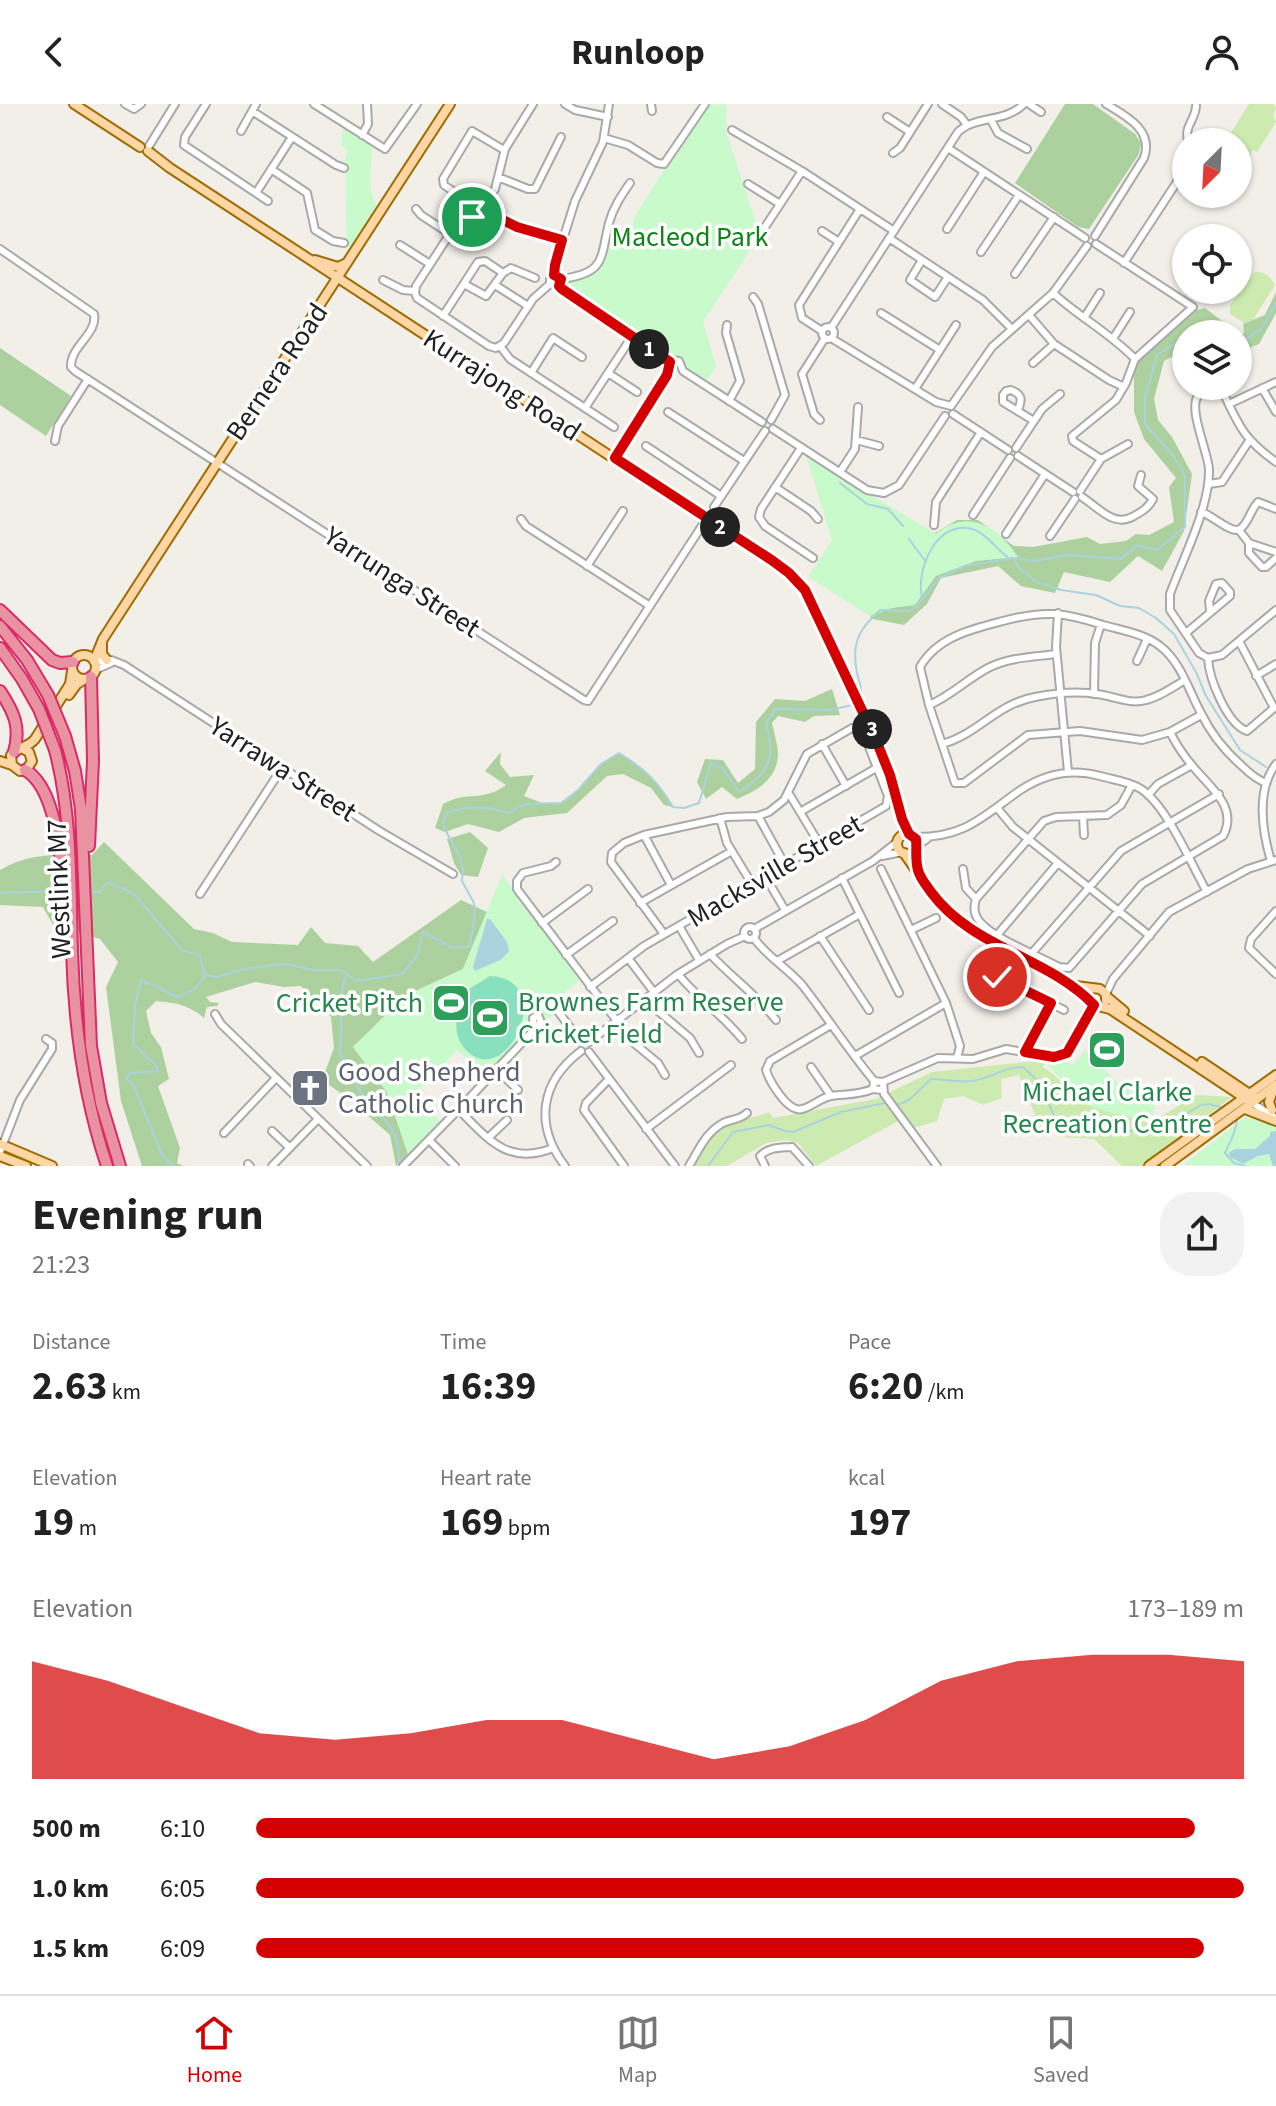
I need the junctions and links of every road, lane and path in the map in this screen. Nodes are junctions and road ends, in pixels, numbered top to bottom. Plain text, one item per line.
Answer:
1 (74, 104) edge
2 (125, 104) edge
3 (141, 104) edge
4 (173, 104) edge
5 (206, 104) edge
6 (314, 104) edge
7 (367, 104) edge
8 (417, 104) edge
9 (450, 104) edge
10 (533, 104) edge
11 (565, 104) edge
12 (609, 104) edge
13 (693, 104) edge
14 (928, 104) edge
15 (942, 104) edge
16 (1026, 104) edge
17 (1106, 104) edge
18 (1197, 105) edge
19 (254, 107) edge
20 (703, 107) edge
21 (1041, 112) dead end
22 (608, 117) junction
23 (887, 117) dead end
24 (991, 120) junction
25 (967, 125) junction
26 (1187, 128) edge
27 (732, 130) dead end
28 (241, 131) dead end
29 (910, 132) junction
30 (362, 135) junction
31 (292, 137) junction
32 (561, 137) dead end
33 (604, 138) junction
34 (145, 147) junction
35 (948, 148) junction
36 (1027, 149) dead end
37 (504, 150) junction
38 (893, 153) dead end
39 (344, 168) dead end
40 (271, 169) junction
41 (802, 171) junction
42 (984, 172) junction
43 (498, 177) junction
44 (630, 183) dead end
45 (748, 184) dead end
46 (1172, 189) edge
47 (256, 193) junction
48 (1019, 195) junction
49 (268, 201) dead end
50 (780, 204) junction
51 (486, 208) junction
52 (416, 209) dead end
53 (860, 209) junction
54 (477, 210) junction
55 (1054, 217) junction
56 (947, 229) dead end
57 (763, 230) dead end
58 (822, 231) dead end
59 (894, 231) junction
60 (450, 234) junction
61 (889, 238) junction
62 (562, 240) junction
63 (1095, 240) junction
64 (839, 242) junction
65 (1086, 242) junction
66 (344, 243) dead end
67 (400, 245) dead end
68 (0, 249) edge
69 (981, 252) dead end
70 (307, 258) junction
71 (922, 260) junction
72 (347, 262) junction
73 (1124, 263) junction
74 (430, 264) junction
75 (503, 273) junction
76 (1015, 274) dead end
77 (948, 277) junction
78 (338, 278) junction
79 (535, 278) dead end
80 (383, 280) dead end
81 (558, 280) junction
82 (464, 284) junction
83 (495, 285) junction
84 (415, 291) junction
85 (1053, 293) junction
86 (1100, 293) dead end
87 (753, 297) dead end
88 (528, 306) junction
89 (1130, 312) dead end
90 (881, 313) dead end
91 (1029, 315) junction
92 (443, 316) junction
93 (1084, 318) junction
94 (727, 325) dead end
95 (956, 325) dead end
96 (1012, 329) junction
97 (829, 334) junction
98 (1114, 337) junction
99 (631, 338) junction
100 (1054, 344) junction
101 (500, 346) junction
102 (940, 350) junction
103 (582, 357) dead end
104 (1135, 359) junction
105 (1033, 363) dead end
106 (674, 368) junction
107 (531, 373) junction
108 (608, 373) junction
109 (88, 379) junction
110 (1276, 382) edge
111 (1124, 387) junction
112 (1262, 388) junction
113 (915, 390) junction
114 (637, 392) dead end
115 (1060, 394) dead end
116 (1196, 400) edge
117 (1227, 400) edge
118 (729, 401) junction
119 (1229, 404) junction
120 (858, 407) dead end
121 (585, 408) junction
122 (947, 410) junction
123 (1018, 410) dead end
124 (668, 412) dead end
125 (1276, 412) edge
126 (771, 420) junction
127 (820, 420) dead end
128 (1034, 421) junction
129 (762, 422) junction
130 (614, 427) dead end
131 (773, 429) junction
132 (765, 431) junction
133 (981, 432) junction
134 (856, 440) junction
135 (55, 441) dead end
136 (1249, 441) junction
137 (1128, 444) dead end
138 (646, 446) dead end
139 (879, 446) dead end
140 (801, 448) junction
141 (1016, 448) junction
142 (1008, 450) junction
143 (1018, 456) junction
144 (615, 458) junction
145 (1010, 458) junction
146 (1101, 459) junction
147 (744, 461) junction
148 (1276, 462) edge
149 (217, 463) junction
150 (840, 472) junction
151 (1045, 474) junction
152 (1141, 475) dead end
153 (1209, 484) junction
154 (1138, 486) junction
155 (775, 487) junction
156 (1129, 487) dead end
157 (1078, 495) junction
158 (721, 496) junction
159 (714, 507) dead end
160 (1276, 509) edge
161 (623, 511) dead end
162 (1201, 512) junction
163 (973, 515) dead end
164 (707, 518) junction
165 (521, 519) dead end
166 (818, 519) dead end
167 (934, 525) dead end
168 (1239, 530) junction
169 (1006, 534) dead end
170 (1050, 536) dead end
171 (1249, 543) junction
172 (1276, 555) edge
173 (813, 558) dead end
174 (587, 566) junction
175 (650, 606) junction
176 (0, 610) edge
177 (1210, 610) dead end
178 (1276, 610) edge
179 (1058, 613) junction
180 (1101, 624) junction
181 (0, 626) edge
182 (1186, 633) junction
183 (1147, 639) junction
184 (102, 641) junction
185 (1239, 641) junction
186 (0, 648) edge
187 (1056, 654) junction
188 (1208, 658) junction
189 (110, 661) junction
190 (1137, 661) dead end
191 (75, 663) junction
192 (1276, 664) edge
193 (92, 669) junction
194 (1256, 676) junction
195 (1185, 680) junction
196 (0, 691) edge
197 (1060, 693) junction
198 (1094, 694) junction
199 (929, 705) junction
200 (1201, 715) junction
201 (1064, 732) junction
202 (1170, 732) junction
203 (822, 744) junction
204 (942, 744) junction
205 (16, 752) junction
206 (32, 758) junction
207 (0, 759) edge
208 (1276, 764) edge
209 (12, 765) junction
210 (1192, 765) junction
211 (878, 767) junction
212 (282, 768) junction
213 (25, 770) junction
214 (1068, 772) junction
215 (1266, 783) junction
216 (1132, 785) junction
217 (846, 786) junction
218 (788, 792) junction
219 (1219, 794) junction
220 (1148, 795) junction
221 (998, 809) junction
222 (800, 812) junction
223 (758, 816) junction
224 (1083, 816) junction
225 (720, 818) junction
226 (1169, 823) junction
227 (644, 835) junction
228 (1084, 835) dead end
229 (63, 836) junction
230 (86, 836) junction
231 (1027, 839) junction
232 (909, 840) junction
233 (820, 845) junction
234 (732, 851) junction
235 (903, 853) junction
236 (882, 856) junction
237 (1187, 857) junction
238 (1273, 860) edge
239 (556, 862) dead end
240 (1058, 863) junction
241 (785, 865) junction
242 (881, 869) dead end
243 (917, 869) junction
244 (963, 869) dead end
245 (453, 874) dead end
246 (765, 876) junction
247 (842, 878) junction
248 (752, 884) junction
249 (671, 885) junction
250 (1088, 887) junction
251 (588, 889) dead end
252 (1207, 892) junction
253 (200, 894) dead end
254 (976, 899) junction
255 (640, 903) junction
256 (785, 910) junction
257 (1118, 911) junction
258 (1276, 911) edge
259 (860, 914) junction
260 (936, 918) dead end
261 (613, 921) dead end
262 (542, 923) junction
263 (679, 926) junction
264 (754, 929) junction
265 (911, 930) junction
266 (664, 934) junction
267 (998, 934) junction
268 (745, 936) junction
269 (820, 936) junction
270 (1150, 936) junction
271 (754, 938) junction
272 (1032, 953) junction
273 (710, 954) junction
274 (566, 955) junction
275 (628, 958) junction
276 (699, 960) junction
277 (777, 961) junction
278 (678, 974) junction
279 (1276, 974) edge
280 (997, 977) dead end
281 (1017, 985) junction
282 (1071, 985) junction
283 (590, 987) junction
284 (653, 991) junction
285 (1101, 992) junction
286 (899, 993) dead end
287 (644, 999) junction
288 (1005, 1002) dead end
289 (946, 1003) junction
290 (1051, 1003) junction
291 (1093, 1003) junction
292 (551, 1006) dead end
293 (869, 1010) dead end
294 (1064, 1010) dead end
295 (215, 1014) dead end
296 (776, 1020) dead end
297 (614, 1023) junction
298 (831, 1025) junction
299 (534, 1029) dead end
300 (46, 1039) dead end
301 (742, 1039) dead end
302 (585, 1042) junction
303 (585, 1051) junction
304 (1025, 1052) junction
305 (699, 1053) dead end
306 (855, 1056) junction
307 (957, 1058) junction
308 (731, 1065) dead end
309 (811, 1067) dead end
310 (496, 1069) junction
311 (665, 1075) dead end
312 (1276, 1075) edge
313 (276, 1078) junction
314 (609, 1079) junction
315 (874, 1085) junction
316 (1275, 1086) edge
317 (883, 1089) junction
318 (518, 1090) dead end
319 (1236, 1092) junction
320 (831, 1096) junction
321 (1250, 1101) junction
322 (458, 1109) junction
323 (1229, 1109) junction
324 (747, 1113) dead end
325 (1275, 1116) edge
326 (318, 1119) junction
327 (507, 1120) dead end
328 (646, 1129) junction
329 (272, 1131) dead end
330 (224, 1133) dead end
331 (488, 1138) junction
332 (429, 1140) junction
333 (290, 1148) junction
334 (553, 1148) junction
335 (0, 1150) edge
336 (26, 1166) edge
337 (52, 1166) edge
338 (107, 1166) edge
339 (120, 1166) edge
340 (272, 1166) edge
341 (367, 1166) edge
342 (403, 1166) edge
343 (455, 1166) edge
344 (565, 1166) edge
345 (624, 1166) edge
346 (675, 1166) edge
347 (689, 1166) edge
348 (765, 1166) edge
349 (809, 1166) edge
350 (937, 1166) edge
351 (1149, 1166) edge
352 (1165, 1166) edge

1 - 34 main road, Kurrajong Road
2 - 3 street
4 - 34 street
5 - 47 street
6 - 30 street
7 - 30 street
8 - 30 street
9 - 72 main road, Bernera Road
10 - 37 street
11 - 22 street
12 - 22 street
13 - 20 street
14 - 29 street
15 - 25 street
16 - 21 street
16 - 24 street
17 - 63 street
18 - 26 street
19 - 28 street
19 - 31 street
20 - 33 street
22 - 33 street
23 - 29 street
24 - 25 street
24 - 36 street
25 - 35 street
27 - 41 street
29 - 38 street
31 - 39 street
31 - 40 street
32 - 43 street
33 - 62 street
34 - 70 main road, Kurrajong Road
35 - 42 street
35 - 59 street
37 - 43 street
37 - 54 street
40 - 47 street
40 - 66 street
41 - 50 street
41 - 53 street
42 - 48 street
42 - 56 street
43 - 51 street
44 - 81 street
45 - 50 street
46 - 73 street
47 - 49 street
48 - 55 street
48 - 69 street
50 - 57 street
51 - 54 street
51 - 62 street
52 - 60 street
53 - 59 street
53 - 64 street
54 - 60 street
55 - 65 street
55 - 76 street
58 - 64 street
59 - 61 street
60 - 74 street
61 - 71 street
61 - 97 street
62 - 81 street
63 - 65 street
63 - 73 street
64 - 97 street
65 - 85 street
67 - 74 street
68 - 109 street
70 - 72 main road
70 - 78 main road, Kurrajong Road
71 - 77 street
71 - 77 street
72 - 78 main road, Bernera Road
73 - 104 street
74 - 84 street
75 - 79 street
75 - 82 street
75 - 83 street
77 - 96 street
78 - 144 main road, Kurrajong Road
78 - 149 main road, Bernera Road
80 - 84 street
81 - 88 street
81 - 99 street
82 - 83 street
82 - 92 street
83 - 88 street
84 - 92 street
85 - 91 street
85 - 93 street
86 - 93 street
87 - 126 street
88 - 101 street
89 - 98 street
90 - 102 street
91 - 96 street
91 - 100 street
92 - 101 street
93 - 98 street
94 - 118 street
95 - 102 street
96 - 122 street
97 - 113 street
97 - 127 street
98 - 104 street
99 - 106 street
99 - 108 street
100 - 105 street
100 - 111 street
101 - 107 street
102 - 113 street
103 - 107 street
104 - 111 street
106 - 118 street
106 - 144 street
107 - 121 street
108 - 114 street
108 - 121 street
109 - 135 street
109 - 149 street, Yarrunga Street
110 - 112 street
111 - 146 street
112 - 119 street
112 - 125 street
113 - 122 street
115 - 128 street
116 - 153 street
117 - 119 street
118 - 129 street
119 - 136 street
120 - 134 street
121 - 130 street
122 - 133 street
122 - 150 street
123 - 128 street
124 - 147 street
126 - 129 street
126 - 131 street
128 - 141 street
129 - 132 street
131 - 132 street
131 - 140 street
132 - 147 street
133 - 142 street
133 - 167 street
134 - 139 street
134 - 150 street
136 - 148 street
136 - 153 street
137 - 146 street
138 - 158 street
140 - 150 street
140 - 155 street
141 - 142 street
141 - 143 street
142 - 145 street
143 - 145 street
143 - 151 street
144 - 164 main road, Kurrajong Road
145 - 163 street
146 - 157 street
147 - 158 street
149 - 175 street, Yarrunga Street
149 - 184 main road, Bernera Road
151 - 157 street
151 - 169 street
152 - 154 street
153 - 162 street
154 - 156 street
154 - 157 street
155 - 166 street
155 - 173 street
157 - 170 street
158 - 159 street
160 - 168 street
161 - 174 street
162 - 168 street
162 - 182 street
164 - 175 street
164 - 232 main road, Kurrajong Road
165 - 174 street
168 - 171 street
171 - 172 street
171 - 172 street
174 - 175 street
176 - 191 highway
177 - 182 street
178 - 185 street
179 - 180 street
179 - 187 street
179 - 199 street
180 - 183 street
180 - 198 street
181 - 230 highway, Westlink M7, bridge
182 - 188 street
183 - 190 street
183 - 195 street
184 - 189 main road
184 - 191 main road, Bernera Road
184 - 193 main road, Bernera Road
185 - 188 street
185 - 194 street
186 - 229 highway, Westlink M7, bridge
187 - 197 street
187 - 199 street
188 - 194 street
189 - 193 street
189 - 212 street, Yarrawa Street
191 - 193 main road
191 - 193 main road
191 - 205 main road, Bernera Road
192 - 194 street
193 - 206 main road, Bernera Road
193 - 230 highway
195 - 198 street
195 - 200 street
196 - 205 highway
197 - 198 street
197 - 201 street
197 - 204 street
199 - 204 street
200 - 202 street
200 - 215 street
201 - 202 street
201 - 204 street
201 - 214 street
202 - 210 street
203 - 211 street, Macksville Street
203 - 217 street
203 - 218 street, Macksville Street
205 - 206 main road
205 - 207 main road
205 - 209 main road
206 - 213 main road
207 - 209 main road
208 - 215 street
209 - 213 main road
210 - 219 street
210 - 220 street
211 - 217 street
211 - 233 street, Macksville Street
212 - 245 street, Yarrawa Street
212 - 253 street
213 - 229 highway
214 - 216 street
214 - 221 street
215 - 238 street
216 - 220 street
216 - 224 street
217 - 222 street
218 - 222 street
218 - 223 street, Macksville Street
219 - 226 street
219 - 237 street
220 - 226 street
221 - 231 street
221 - 232 street
222 - 233 street
223 - 225 street, Macksville Street
223 - 241 street
224 - 228 street
224 - 231 street
225 - 227 street, Macksville Street
225 - 234 street
226 - 237 street
226 - 250 street
227 - 249 street
227 - 255 street, Macksville Street
229 - 338 highway, Westlink M7
230 - 339 highway, Westlink M7
231 - 240 street
231 - 254 street
232 - 235 main road
232 - 235 main road
232 - 236 street
232 - 243 main road
233 - 241 street, Macksville Street
234 - 248 street
234 - 249 street
235 - 236 street
235 - 243 main road
236 - 247 street
237 - 252 street
237 - 257 street
238 - 252 street
239 - 262 street
240 - 250 street
240 - 267 street
241 - 246 street, Macksville Street
242 - 265 street
243 - 282 main road
244 - 254 street
246 - 248 street, Macksville Street
246 - 256 street
247 - 256 street
247 - 259 street
248 - 263 street, Macksville Street
249 - 255 street
250 - 257 street
250 - 272 street
251 - 262 street
252 - 270 street
254 - 267 street
255 - 266 street, Macksville Street
256 - 264 street
257 - 270 street
257 - 272 street
258 - 279 street
259 - 269 street
259 - 286 street
260 - 265 street
261 - 274 street
262 - 274 street
263 - 266 street, Macksville Street
263 - 276 street
264 - 268 street
264 - 271 street
265 - 289 street
266 - 275 street, Macksville Street
267 - 272 street
268 - 271 street
268 - 273 street
269 - 277 street
269 - 293 street
270 - 285 street
271 - 277 street
273 - 276 street
273 - 296 street
274 - 283 street
275 - 283 street, Macksville Street
275 - 284 street
276 - 278 street
277 - 298 street
278 - 284 street
278 - 301 street
280 - 281 street
281 - 288 street
281 - 290 street
282 - 285 main road
282 - 291 main road
283 - 297 street
284 - 287 street
285 - 291 main road
285 - 291 main road
285 - 321 main road
287 - 297 street
287 - 305 street
289 - 306 street
289 - 307 street
290 - 294 street
290 - 304 street
291 - 304 street
291 - 319 main road
292 - 302 street
295 - 313 street
297 - 302 street
297 - 311 street
298 - 306 street
298 - 320 street
299 - 310 street
300 - 335 street
302 - 303 street
303 - 314 street
303 - 334 street
304 - 307 street
306 - 315 street
307 - 317 street
308 - 328 street
309 - 320 street
310 - 318 street
310 - 322 street
312 - 321 main road
313 - 326 street
313 - 330 street
314 - 328 street
314 - 345 street
315 - 317 street
315 - 320 street
316 - 321 main road
316 - 325 main road
317 - 350 street
319 - 321 main road
319 - 323 main road
321 - 323 main road
321 - 325 main road
321 - 325 street
321 - 352 main road
322 - 331 street
322 - 332 street
323 - 351 main road
324 - 347 street
326 - 333 street
326 - 341 street
327 - 331 street
328 - 346 street
329 - 333 street
331 - 334 street
332 - 342 street
332 - 343 street
333 - 340 street
334 - 344 street
335 - 336 main road
335 - 337 main road
348 - 349 street

